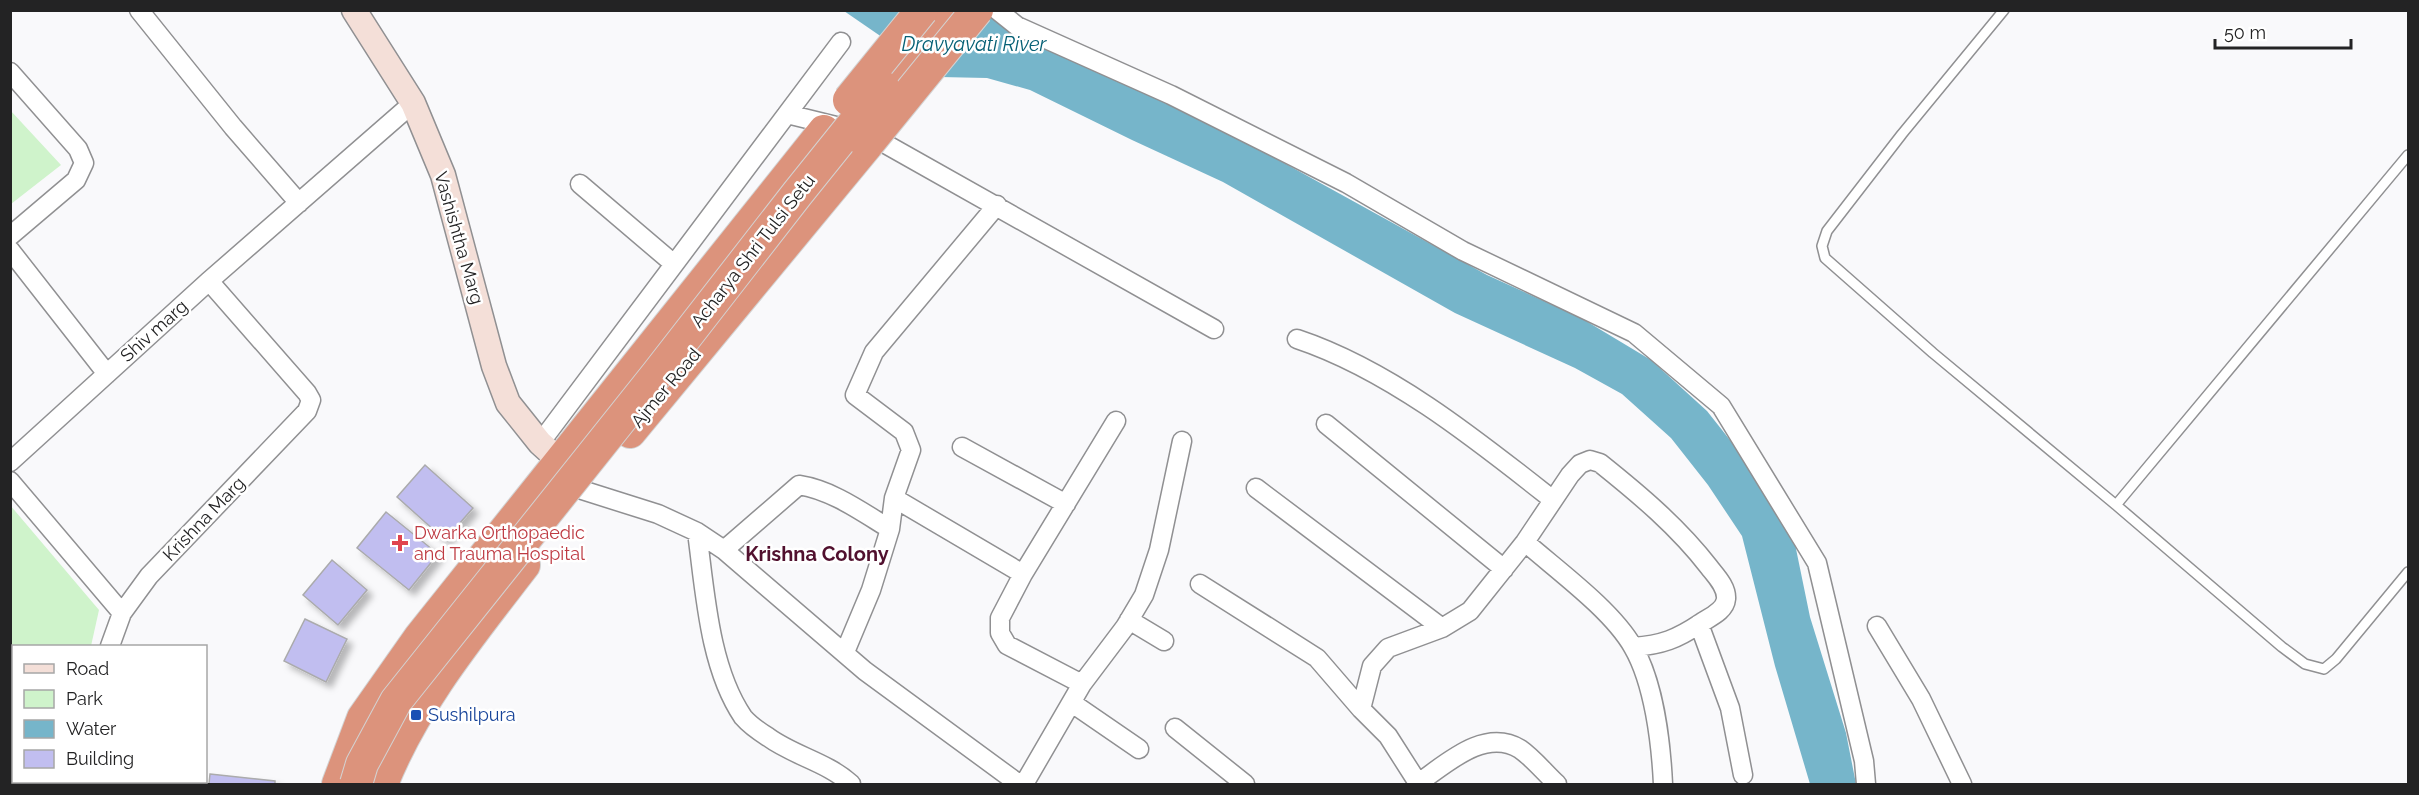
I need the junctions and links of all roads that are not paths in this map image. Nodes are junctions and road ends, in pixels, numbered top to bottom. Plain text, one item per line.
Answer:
1 (139, 10) edge
2 (354, 10) edge
3 (922, 10) edge
4 (945, 10) edge
5 (976, 10) edge
6 (997, 10) edge
7 (2004, 10) edge
8 (841, 42) dead end
9 (10, 72) edge
10 (413, 103) junction
11 (787, 114) junction
12 (2409, 154) edge
13 (580, 184) dead end
14 (299, 203) junction
15 (997, 205) junction
16 (10, 236) edge
17 (10, 250) edge
18 (674, 264) junction
19 (209, 281) junction
20 (1214, 329) dead end
21 (1298, 339) dead end
22 (107, 374) junction
23 (1116, 421) dead end
24 (1326, 424) dead end
25 (1182, 441) dead end
26 (962, 447) dead end
27 (550, 452) junction
28 (10, 462) edge
29 (10, 481) edge
30 (1256, 488) dead end
31 (582, 490) junction
32 (894, 498) junction
33 (1553, 500) junction
34 (1066, 504) junction
35 (2116, 505) junction
36 (890, 529) junction
37 (697, 532) junction
38 (1525, 542) junction
39 (724, 550) junction
40 (1504, 569) junction
41 (2409, 572) edge
42 (1023, 574) junction
43 (1200, 584) dead end
44 (122, 613) junction
45 (1129, 620) junction
46 (1699, 624) junction
47 (1877, 626) dead end
48 (1442, 628) junction
49 (1164, 640) dead end
50 (110, 645) edge
51 (1633, 647) junction
52 (845, 652) junction
53 (1082, 684) junction
54 (1072, 703) junction
55 (1361, 709) junction
56 (1175, 728) dead end
57 (1139, 749) dead end
58 (1743, 775) dead end
59 (338, 784) edge
60 (356, 784) edge
61 (382, 784) edge
62 (851, 784) edge
63 (1019, 784) edge
64 (1024, 784) edge
65 (1245, 784) edge
66 (1418, 784) edge
67 (1557, 784) edge
68 (1664, 784) edge
69 (1866, 784) edge
70 (1962, 784) edge

1 - 14 street
2 - 10 street, Vashishtha Marg
3 - 27 highway, Ajmer Road, bridge
4 - 60 highway, Acharya Shri Tulsi Setu, bridge
5 - 31 highway, Ajmer Road, bridge
6 - 69 street
7 - 35 lane
8 - 11 street
9 - 16 street
10 - 14 street, Shiv marg
10 - 27 street, Vashishtha Marg
11 - 15 street
11 - 18 street
12 - 35 lane
13 - 18 street
14 - 19 street, Shiv marg
15 - 20 street
15 - 32 street
17 - 22 street
18 - 27 street
19 - 22 street, Shiv marg
19 - 44 street, Krishna Marg
21 - 33 street
22 - 28 street, Shiv marg
23 - 34 street
24 - 40 street
25 - 45 street
26 - 34 street
27 - 59 highway, Ajmer Road
29 - 44 street
30 - 48 street
31 - 37 street
31 - 61 highway, Ajmer Road
32 - 36 street
32 - 42 street
33 - 38 street
33 - 46 street
34 - 42 street
35 - 41 lane
36 - 39 street
36 - 52 street
37 - 39 street
37 - 62 street
38 - 40 street
38 - 51 street
39 - 52 street
40 - 48 street
42 - 53 street
43 - 55 street
44 - 50 street, Krishna Marg
45 - 49 street
45 - 53 street
46 - 51 street
46 - 58 street
47 - 70 street
48 - 55 street
51 - 68 street
52 - 63 street
53 - 54 street
54 - 57 street
54 - 64 street
55 - 66 street
56 - 65 street
66 - 67 street

